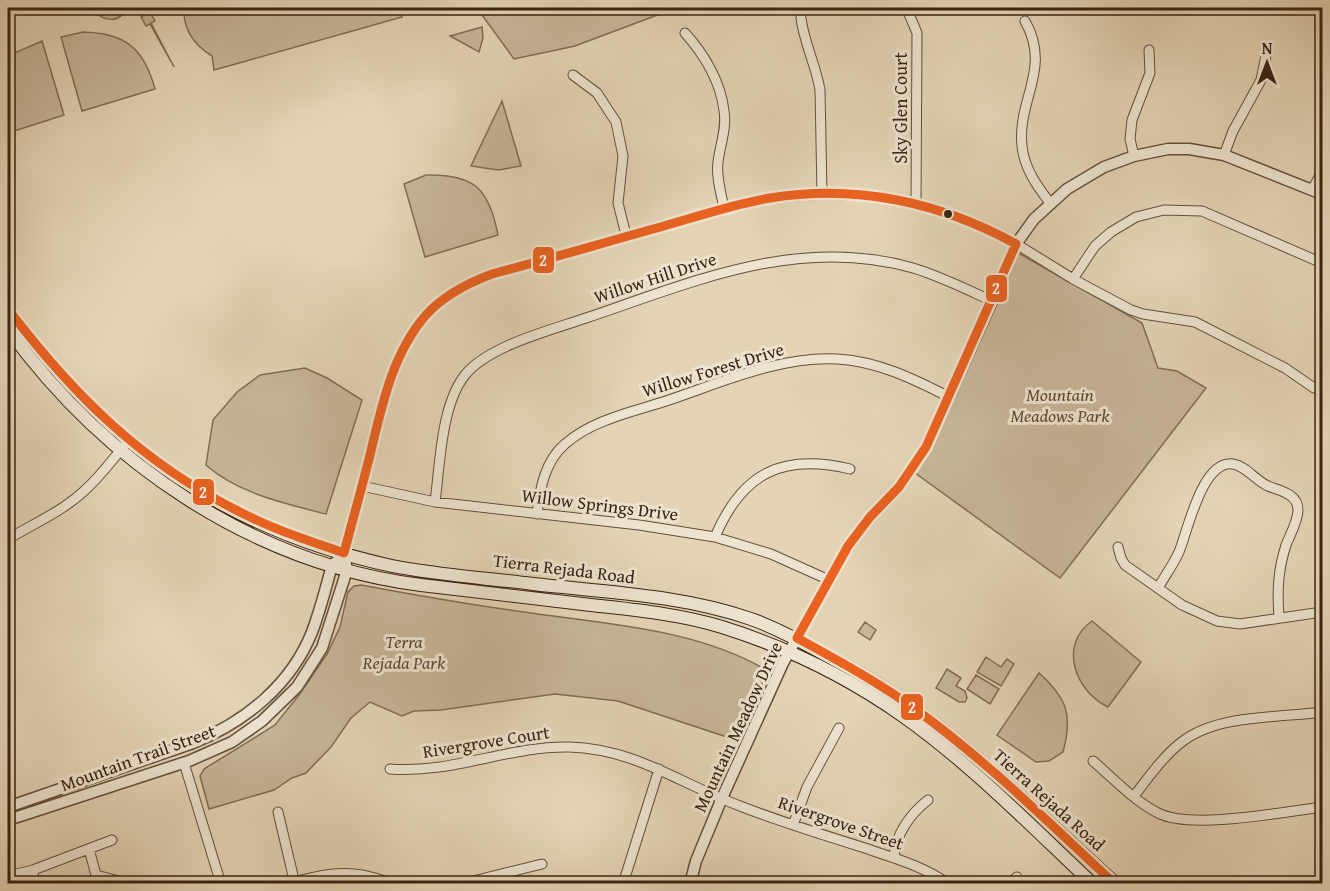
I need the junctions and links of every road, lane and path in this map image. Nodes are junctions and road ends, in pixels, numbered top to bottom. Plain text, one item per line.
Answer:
1 (909, 14) dead end
2 (801, 18) dead end
3 (1024, 21) dead end
4 (685, 33) dead end
5 (1149, 50) dead end
6 (1268, 50) dead end
7 (573, 75) dead end
8 (1224, 155) junction
9 (1134, 156) junction
10 (1323, 171) edge
11 (1312, 189) junction
12 (822, 194) junction
13 (1323, 194) edge
14 (916, 203) junction
15 (1050, 203) junction
16 (724, 208) junction
17 (626, 236) junction
18 (1016, 244) junction
19 (1323, 263) edge
20 (1073, 279) junction
21 (992, 302) junction
22 (8, 309) edge
23 (8, 329) edge
24 (1314, 388) dead end
25 (949, 397) junction
26 (124, 446) junction
27 (850, 469) dead end
28 (362, 486) junction
29 (435, 502) junction
30 (537, 514) junction
31 (715, 537) junction
32 (8, 539) edge
33 (1118, 547) dead end
34 (344, 553) junction
35 (332, 566) junction
36 (347, 570) junction
37 (829, 580) junction
38 (1158, 588) junction
39 (1323, 612) edge
40 (1279, 617) junction
41 (797, 638) junction
42 (788, 653) junction
43 (1323, 711) edge
44 (839, 728) dead end
45 (1093, 761) dead end
46 (184, 763) junction
47 (390, 769) dead end
48 (659, 769) junction
49 (1134, 796) junction
50 (722, 798) junction
51 (928, 800) dead end
52 (8, 807) edge
53 (1323, 807) edge
54 (278, 812) dead end
55 (8, 820) edge
56 (794, 825) junction
57 (112, 840) dead end
58 (89, 849) junction
59 (894, 858) junction
60 (542, 864) dead end
61 (33, 870) junction
62 (8, 876) edge
63 (1017, 876) dead end
64 (94, 879) edge
65 (292, 883) edge
66 (34, 884) edge
67 (130, 884) edge
68 (221, 884) edge
69 (395, 884) edge
70 (461, 884) edge
71 (623, 884) edge
72 (690, 884) edge
73 (948, 884) edge
74 (1009, 884) edge
75 (1094, 884) edge
76 (1116, 884) edge

1 - 14 street, Sky Glen Court
2 - 12 street
3 - 15 street
4 - 16 street
5 - 9 street
6 - 8 street
7 - 17 street
8 - 9 street, Mountain Meadow Drive
8 - 11 street, Mountain Meadow Drive
9 - 15 street, Mountain Meadow Drive
10 - 11 street
11 - 13 street, Mountain Meadow Drive
12 - 14 street, Mountain Trail Street
12 - 16 street, Mountain Trail Street
14 - 18 street, Mountain Trail Street
15 - 18 street, Mountain Meadow Drive
16 - 17 street, Mountain Trail Street
17 - 28 street, Mountain Trail Street
18 - 20 street, Mountain Trail Street
18 - 21 street, Mountain Meadow Drive
19 - 20 street
20 - 24 street, Mountain Trail Street
21 - 25 street, Mountain Meadow Drive
21 - 29 street, Willow Hill Drive
22 - 26 main road, Tierra Rejada Road
23 - 26 main road, Tierra Rejada Road
25 - 30 street, Willow Forest Drive
25 - 37 street, Mountain Meadow Drive
26 - 32 street
26 - 34 main road, Tierra Rejada Road
26 - 35 main road, Tierra Rejada Road
27 - 31 street
28 - 29 street, Willow Springs Drive
28 - 34 street, Mountain Trail Street
29 - 30 street, Willow Springs Drive
30 - 31 street, Willow Springs Drive
31 - 37 street, Willow Springs Drive
33 - 38 street
34 - 35 street, Mountain Trail Street
34 - 36 street, Mountain Trail Street
34 - 41 main road, Tierra Rejada Road
35 - 36 main road, Tierra Rejada Road
35 - 52 street, Mountain Trail Street
36 - 42 main road, Tierra Rejada Road
36 - 46 street, Mountain Trail Street
37 - 41 street, Mountain Meadow Drive
38 - 40 street
38 - 40 street
39 - 40 street
41 - 42 street, Mountain Meadow Drive
41 - 76 main road, Tierra Rejada Road
42 - 50 street, Mountain Meadow Drive
42 - 75 main road, Tierra Rejada Road
43 - 49 street
44 - 56 street
45 - 49 street
46 - 55 street, Mountain Trail Street
46 - 68 street
47 - 48 street, Rivergrove Court
48 - 50 street, Rivergrove Court
48 - 71 street
49 - 53 street
50 - 56 street, Rivergrove Street
50 - 72 street, Mountain Meadow Drive
51 - 59 street
54 - 65 street
56 - 59 street, Rivergrove Street
57 - 58 street
58 - 61 street
58 - 64 street
59 - 73 street, Rivergrove Street
60 - 70 street
61 - 62 street
61 - 66 street
63 - 74 street
64 - 67 street
65 - 69 street

